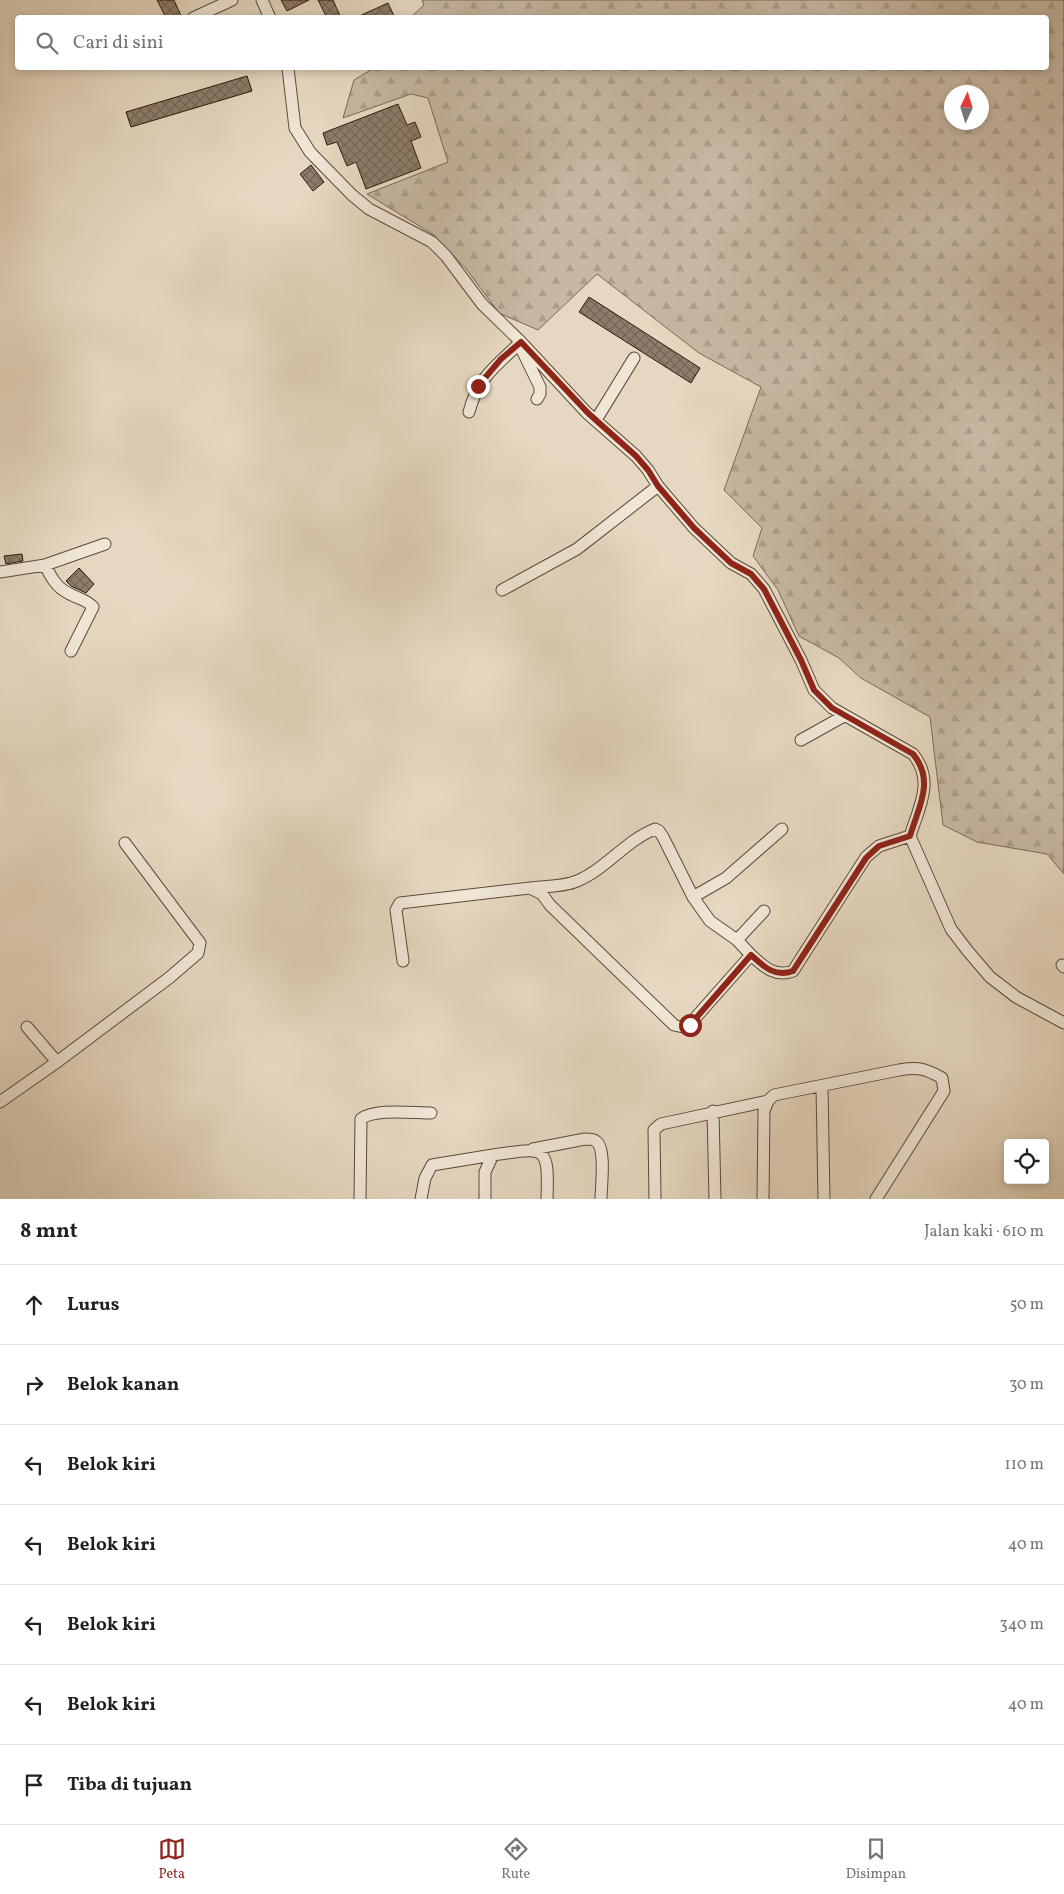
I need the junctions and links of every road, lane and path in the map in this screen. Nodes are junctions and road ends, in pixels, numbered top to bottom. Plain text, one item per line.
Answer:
1 (232, 0) edge
2 (262, 0) edge
3 (200, 15) edge
4 (269, 15) edge
5 (288, 70) edge
6 (520, 343) junction
7 (634, 358) dead end
8 (536, 400) dead end
9 (469, 412) dead end
10 (596, 420) junction
11 (658, 486) junction
12 (105, 544) dead end
13 (45, 566) junction
14 (0, 572) edge
15 (502, 590) dead end
16 (71, 652) dead end
17 (844, 716) junction
18 (802, 740) dead end
19 (782, 829) dead end
20 (910, 836) junction
21 (126, 843) dead end
22 (530, 888) junction
23 (693, 897) junction
24 (764, 911) dead end
25 (737, 940) junction
26 (751, 955) junction
27 (403, 961) dead end
28 (1064, 1023) edge
29 (27, 1027) dead end
30 (57, 1062) junction
31 (822, 1086) junction
32 (768, 1101) junction
33 (0, 1102) edge
34 (713, 1111) junction
35 (431, 1113) dead end
36 (533, 1149) junction
37 (493, 1155) junction
38 (360, 1199) edge
39 (420, 1199) edge
40 (485, 1199) edge
41 (547, 1199) edge
42 (601, 1199) edge
43 (655, 1199) edge
44 (715, 1199) edge
45 (763, 1199) edge
46 (824, 1199) edge
47 (876, 1199) edge

1 - 3 street
2 - 4 street
5 - 6 street
6 - 8 street
6 - 9 street
6 - 10 street
7 - 10 street
10 - 11 street
11 - 15 street
11 - 17 street
12 - 13 street
13 - 14 street
13 - 16 street
17 - 18 street
17 - 20 street
19 - 23 street
20 - 26 street
20 - 28 street
21 - 30 street
22 - 23 street
22 - 26 street
22 - 27 street
23 - 25 street
24 - 25 street
25 - 26 street
29 - 30 street
30 - 33 street
31 - 32 street
31 - 46 street
31 - 47 street
32 - 34 street
32 - 45 street
34 - 43 street
34 - 44 street
35 - 38 street
36 - 37 street
36 - 41 street
36 - 42 street
37 - 39 street
37 - 40 street

